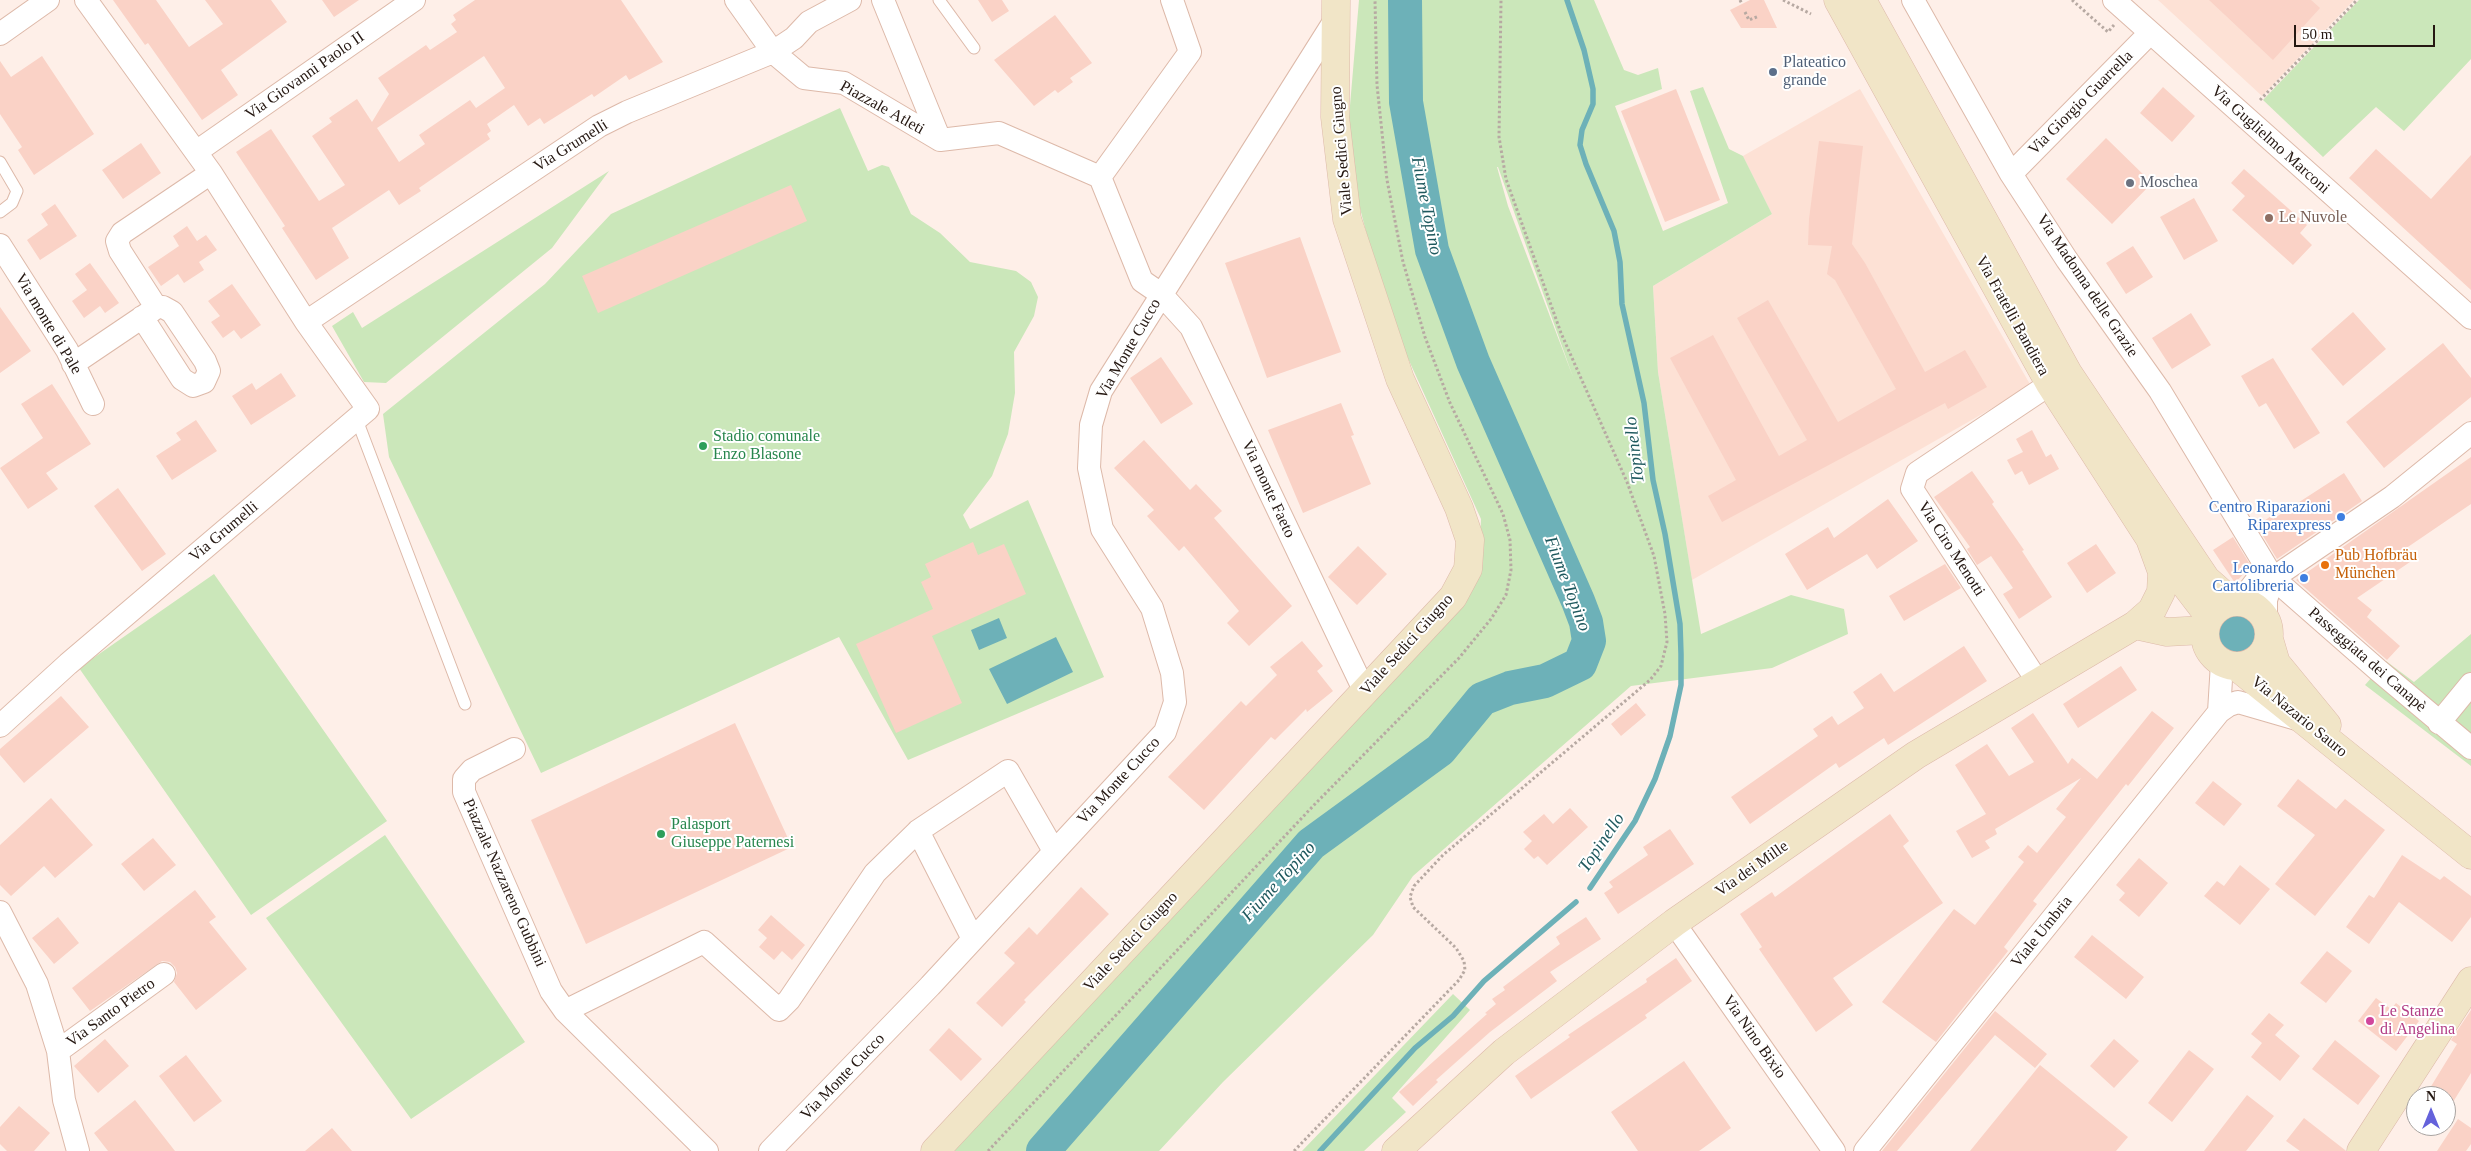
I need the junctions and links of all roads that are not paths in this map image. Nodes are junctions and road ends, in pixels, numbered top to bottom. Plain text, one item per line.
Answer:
1 (48, 0) edge
2 (86, 0) edge
3 (414, 0) edge
4 (736, 0) edge
5 (850, 0) edge
6 (883, 0) edge
7 (939, 0) edge
8 (1172, 0) edge
9 (1844, 0) edge
10 (1913, 0) edge
11 (2120, 6) edge
12 (1335, 10) edge
13 (2150, 33) junction
14 (0, 34) edge
15 (974, 48) dead end
16 (773, 52) junction
17 (940, 140) junction
18 (196, 152) junction
19 (0, 162) edge
20 (211, 173) junction
21 (2012, 174) junction
22 (1100, 177) junction
23 (0, 212) edge
24 (0, 245) edge
25 (1160, 294) junction
26 (2471, 318) edge
27 (306, 322) junction
28 (73, 364) junction
29 (2050, 384) junction
30 (93, 404) dead end
31 (357, 420) junction
32 (2471, 433) edge
33 (2150, 539) junction
34 (2270, 573) junction
35 (2236, 602) junction
36 (2207, 623) junction
37 (2135, 625) junction
38 (2268, 630) junction
39 (2230, 665) junction
40 (2038, 682) junction
41 (2471, 684) edge
42 (1365, 692) junction
43 (465, 704) dead end
44 (2219, 712) junction
45 (2301, 720) junction
46 (2439, 723) junction
47 (0, 726) edge
48 (2471, 748) edge
49 (514, 749) dead end
50 (2361, 767) junction
51 (918, 831) junction
52 (1054, 851) junction
53 (2471, 855) edge
54 (0, 912) edge
55 (1674, 923) junction
56 (973, 939) junction
57 (164, 974) dead end
58 (2471, 981) edge
59 (565, 1011) junction
60 (58, 1052) junction
61 (78, 1151) edge
62 (707, 1151) edge
63 (770, 1151) edge
64 (935, 1151) edge
65 (1396, 1151) edge
66 (1834, 1151) edge
67 (1865, 1151) edge
68 (2361, 1151) edge

1 - 14 street
2 - 18 street
3 - 18 street, Via Giovanni Paolo II
4 - 16 street
5 - 16 street, Via Grumelli
6 - 17 street, Piazzale Atleti
7 - 15 lane
8 - 22 street
9 - 29 main road, Via Fratelli Bandiera
9 - 35 main road, Via Fratelli Bandiera
10 - 21 street, Via Madonna delle Grazie
11 - 13 street, Via Guglielmo Marconi
12 - 25 street, Via Monte Cucco
12 - 42 main road, Viale Sedici Giugno
13 - 21 street, Via Giorgio Guarrella
13 - 26 street, Via Guglielmo Marconi
16 - 17 street, Piazzale Atleti
16 - 27 street, Via Grumelli
17 - 22 street, Piazzale Atleti
18 - 20 street
19 - 23 lane
20 - 27 street
20 - 28 street
21 - 34 street, Via Madonna delle Grazie
22 - 25 street
24 - 28 street, Via monte di Pale
25 - 42 street, Via monte Faeto
25 - 52 street, Via Monte Cucco
27 - 31 street
28 - 30 street, Via monte di Pale
29 - 33 main road, Via Fratelli Bandiera
29 - 40 street, Via Ciro Menotti
31 - 43 lane
31 - 47 street, Via Grumelli
32 - 34 street
33 - 36 main road, Via Fratelli Bandiera
33 - 37 main road, Via dei Mille
34 - 35 street
34 - 38 street
34 - 46 street, Passeggiata dei Canapè
35 - 36 main road
35 - 38 main road
36 - 37 main road
36 - 39 main road
37 - 40 main road, Via dei Mille
38 - 39 main road
38 - 50 main road, Via Nazario Sauro
39 - 44 street
39 - 45 main road, Via Nazario Sauro
40 - 55 main road, Via dei Mille
41 - 46 street, Passeggiata dei Canapè
42 - 64 main road, Viale Sedici Giugno
44 - 45 street, Viale Umbria
44 - 67 street, Viale Umbria
45 - 50 main road, Via Nazario Sauro
46 - 48 street, Passeggiata dei Canapè
49 - 59 street, Piazzale Nazzareno Gubbini
50 - 53 main road, Via Nazario Sauro
51 - 52 street
51 - 56 street
51 - 59 street
52 - 56 street, Via Monte Cucco
54 - 60 street, Via Santo Pietro
55 - 65 main road, Via dei Mille
55 - 66 street, Via Nino Bixio
56 - 63 street, Via Monte Cucco
57 - 60 street, Via Santo Pietro
58 - 68 main road
59 - 62 street, Piazzale Nazzareno Gubbini
60 - 61 street, Via Santo Pietro

